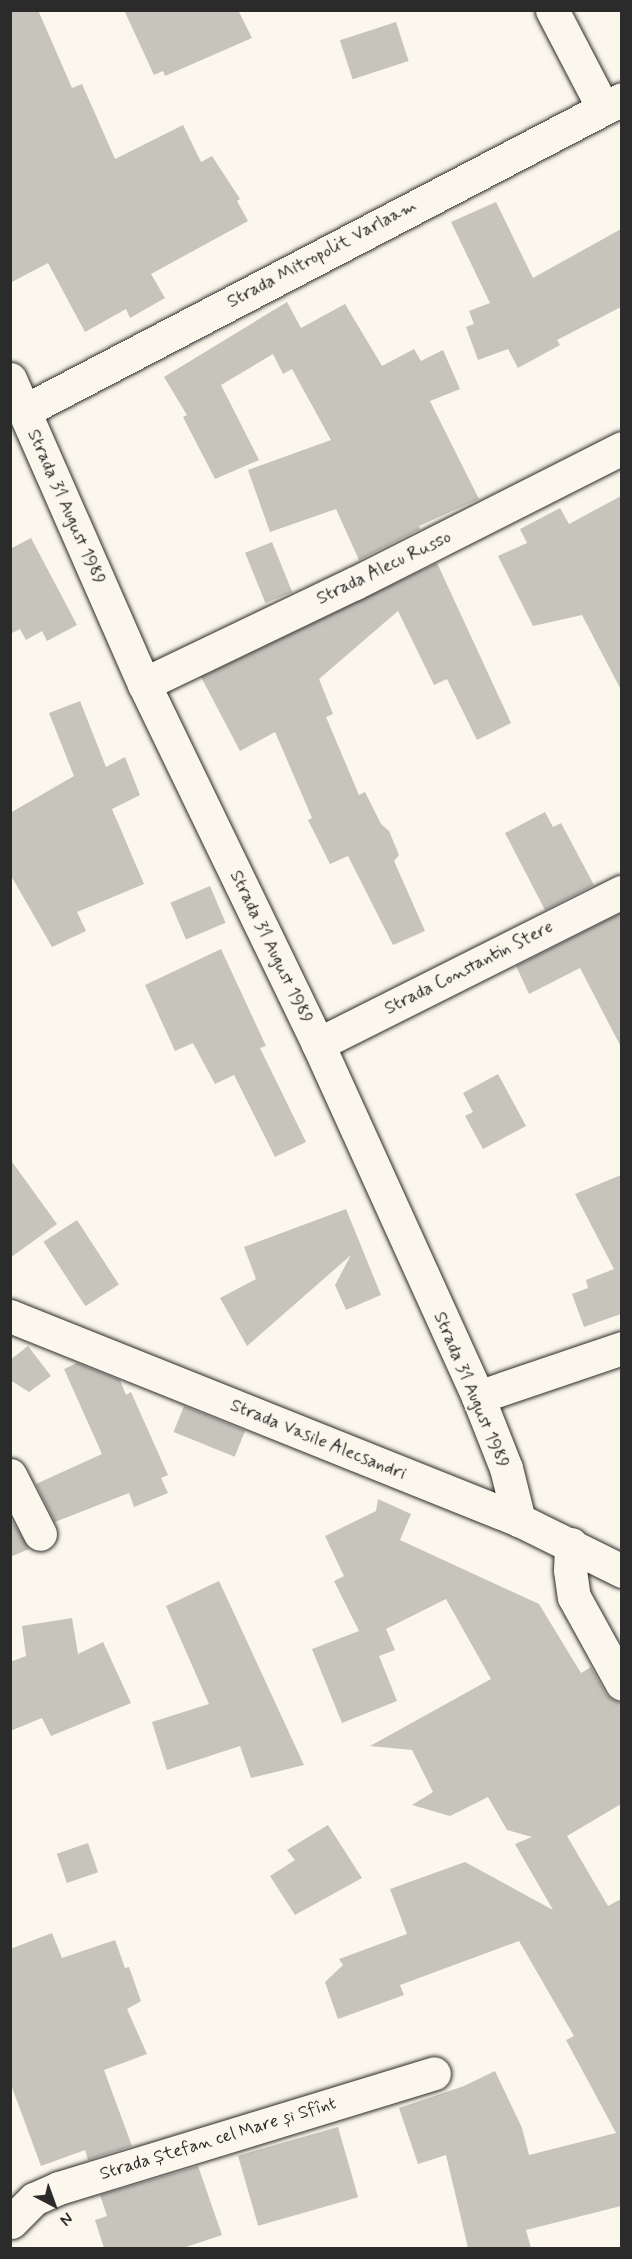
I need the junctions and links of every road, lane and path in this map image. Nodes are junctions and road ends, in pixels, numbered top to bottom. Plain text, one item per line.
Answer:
1 (552, 10) edge
2 (612, 103) edge
3 (10, 379) edge
4 (24, 411) junction
5 (621, 448) edge
6 (144, 684) junction
7 (621, 892) edge
8 (318, 1044) junction
9 (10, 1316) edge
10 (621, 1348) edge
11 (478, 1397) junction
12 (10, 1475) edge
13 (519, 1520) junction
14 (40, 1534) dead end
15 (571, 1544) junction
16 (621, 1571) edge
17 (621, 1684) edge
18 (434, 2073) dead end
19 (14, 2231) edge

1 - 2 street
2 - 4 street, Strada Mitropolit Varlaam
3 - 4 street, Strada 31 August 1989
4 - 6 street, Strada 31 August 1989
5 - 6 street, Strada Alecu Russo
6 - 8 street, Strada 31 August 1989
7 - 8 street, Strada Constantin Stere
8 - 11 street, Strada 31 August 1989
9 - 13 street, Strada Vasile Alecsandri
10 - 11 street
11 - 13 street, Strada 31 August 1989
12 - 14 street
13 - 15 street, Strada Vasile Alecsandri
15 - 16 street, Strada Vasile Alecsandri
15 - 17 street
18 - 19 street, Strada Ștefan cel Mare și Sfînt

